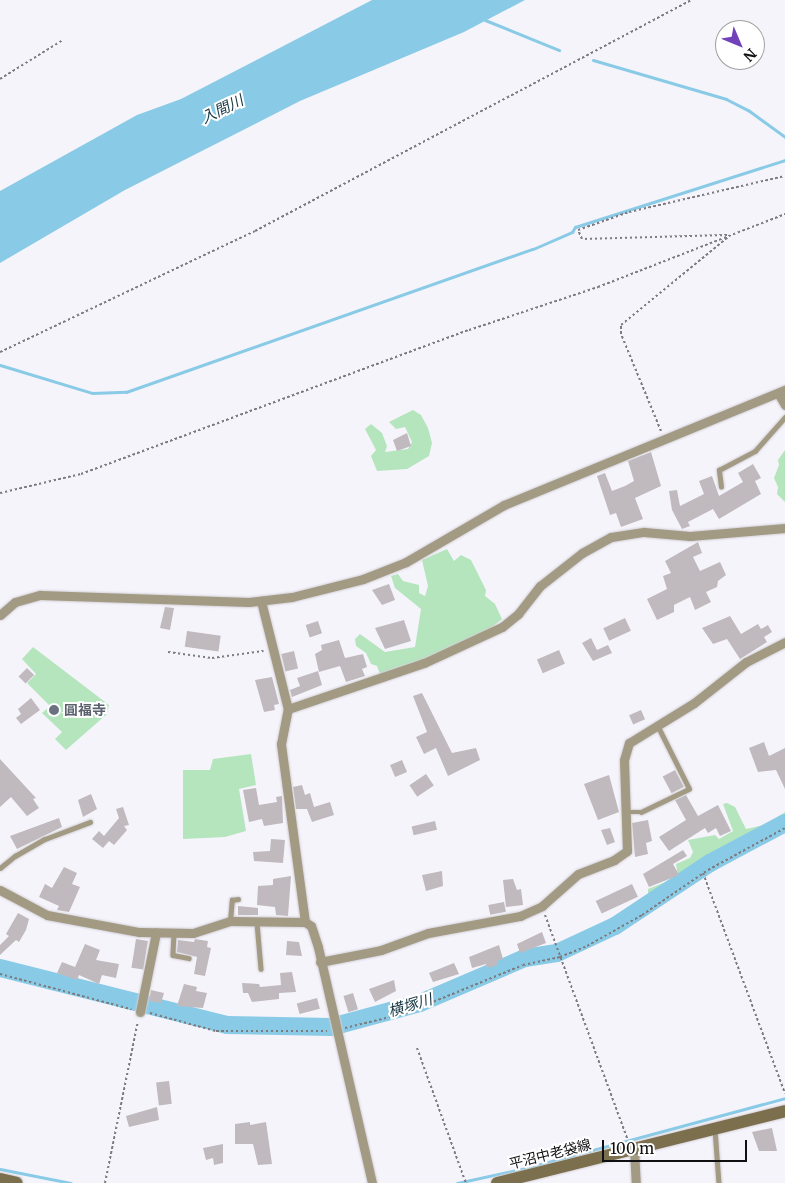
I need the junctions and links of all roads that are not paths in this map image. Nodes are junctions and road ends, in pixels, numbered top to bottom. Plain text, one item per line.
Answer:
1 (781, 391) edge
2 (785, 405) edge
3 (785, 417) edge
4 (721, 487) dead end
5 (785, 528) edge
6 (261, 601) junction
7 (0, 615) edge
8 (785, 642) edge
9 (288, 710) junction
10 (657, 725) junction
11 (624, 812) junction
12 (90, 822) dead end
13 (0, 868) edge
14 (0, 890) edge
15 (238, 899) dead end
16 (230, 921) junction
17 (305, 922) junction
18 (258, 923) junction
19 (156, 933) junction
20 (174, 934) junction
21 (189, 958) dead end
22 (320, 962) junction
23 (260, 970) dead end
24 (140, 1012) road end
25 (785, 1111) edge
26 (715, 1128) junction
27 (633, 1150) junction
28 (0, 1179) edge
29 (17, 1183) edge
30 (372, 1183) edge
31 (497, 1183) edge
32 (636, 1183) edge
33 (720, 1183) edge

1 - 2 street
1 - 6 street
3 - 4 lane
5 - 9 street
6 - 7 street
6 - 9 street
8 - 10 street
9 - 17 street
10 - 11 street
10 - 11 lane
11 - 22 street
12 - 13 lane
14 - 19 street
15 - 16 lane
16 - 18 street
16 - 20 street
17 - 18 street
17 - 22 street
18 - 23 lane
19 - 20 street
19 - 24 street
20 - 21 lane
22 - 30 street
25 - 26 main road, 平沼中老袋線
26 - 27 main road, 平沼中老袋線
26 - 33 lane
27 - 31 main road, 平沼中老袋線
27 - 32 street
28 - 29 main road

